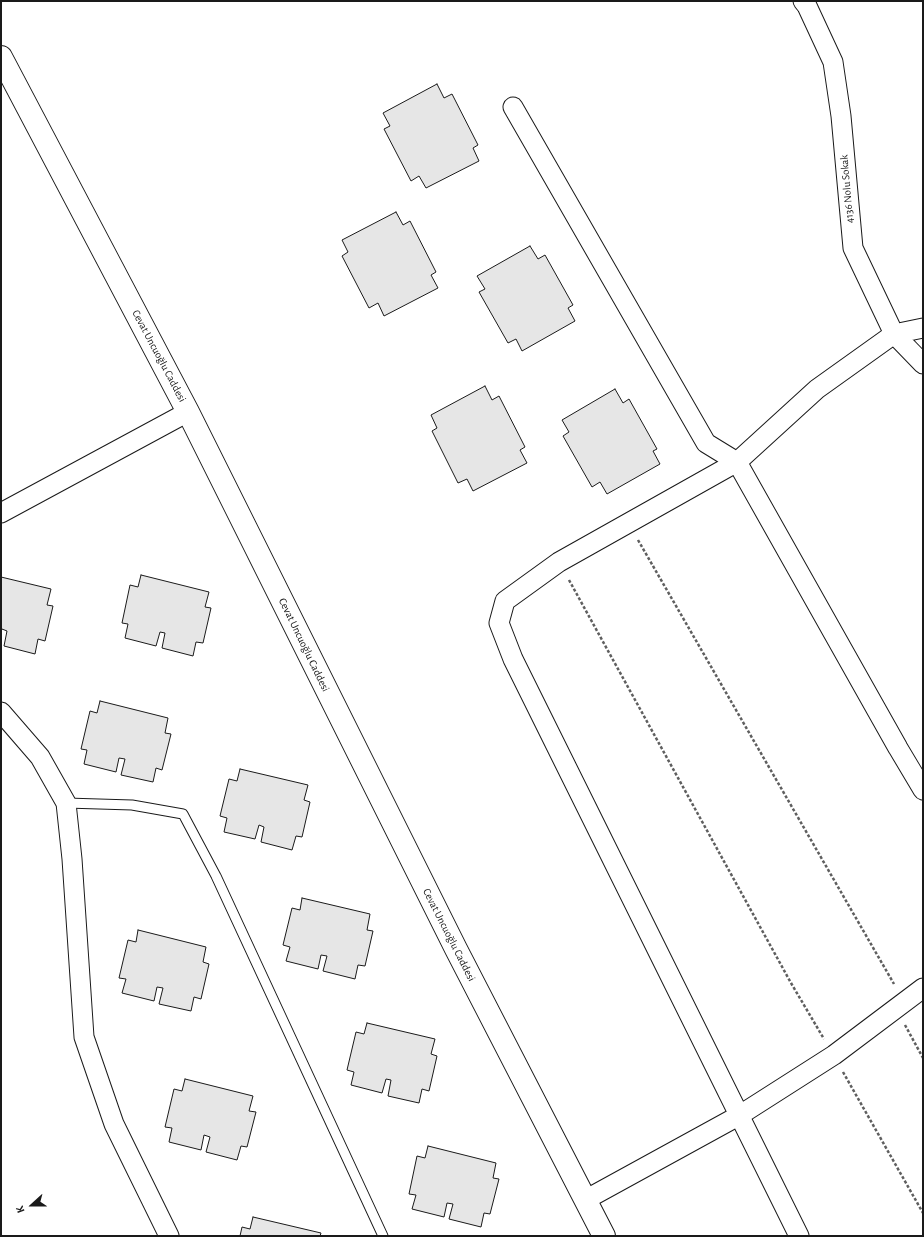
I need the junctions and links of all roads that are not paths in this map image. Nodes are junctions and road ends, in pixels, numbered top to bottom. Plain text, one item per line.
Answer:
1 (803, 1) edge
2 (1, 57) edge
3 (513, 107) dead end
4 (923, 328) edge
5 (894, 334) junction
6 (923, 364) edge
7 (188, 412) junction
8 (737, 462) junction
9 (1, 513) edge
10 (1, 712) edge
11 (923, 790) edge
12 (66, 803) junction
13 (923, 988) edge
14 (740, 1115) junction
15 (585, 1200) junction
16 (169, 1236) edge
17 (383, 1236) edge
18 (604, 1236) edge
19 (800, 1236) edge

1 - 5 street, 4136 Nolu Sokak
2 - 7 street, Cevat Uncuoğlu Caddesi
3 - 8 street
4 - 5 street
5 - 6 street, 4136 Nolu Sokak
5 - 8 street
7 - 9 street
7 - 15 street, Cevat Uncuoğlu Caddesi
8 - 11 street
8 - 14 street
10 - 12 street
12 - 16 street
12 - 17 lane
13 - 14 street
14 - 15 street
14 - 19 street
15 - 18 street, Cevat Uncuoğlu Caddesi

